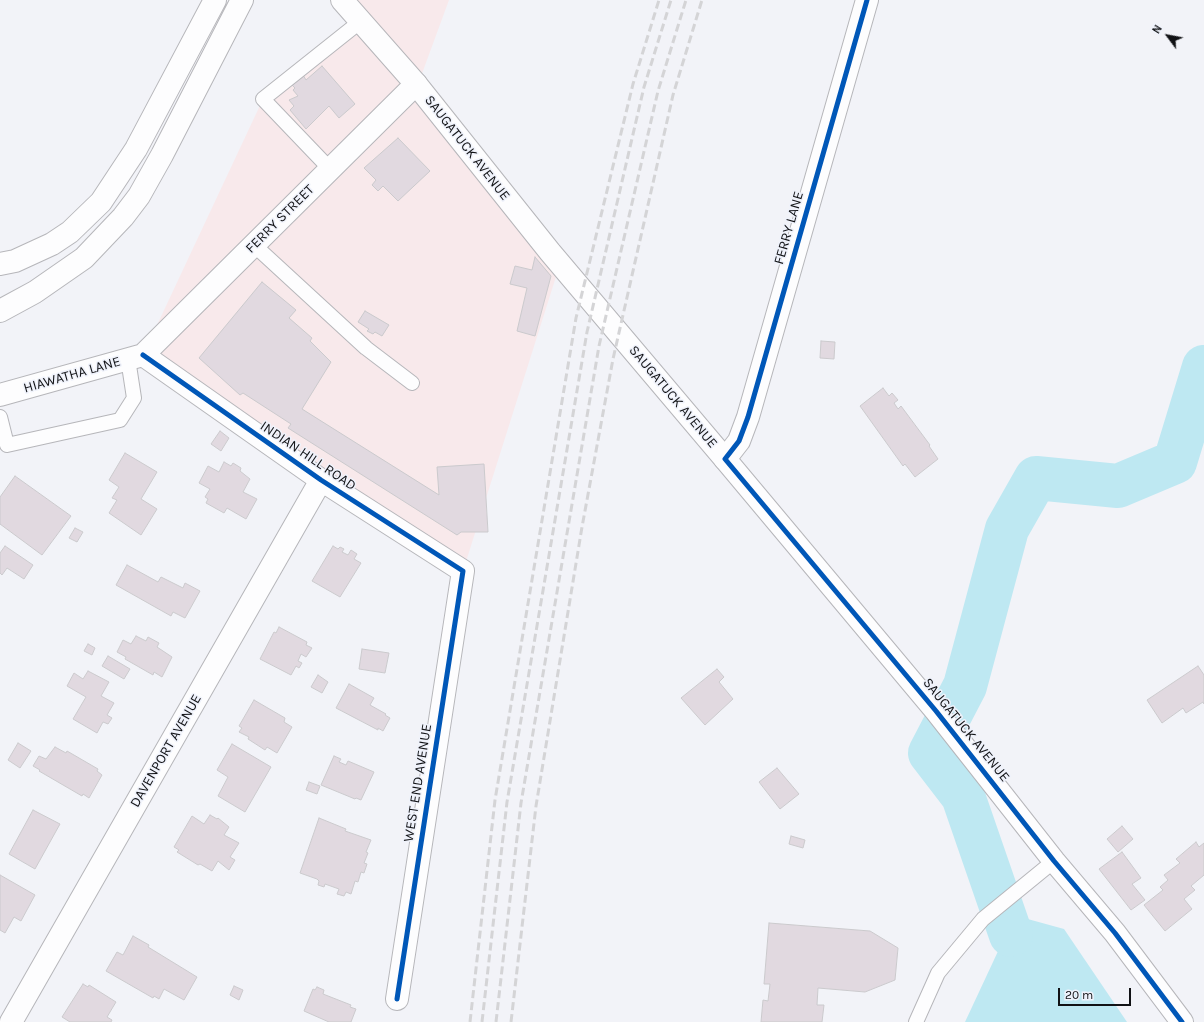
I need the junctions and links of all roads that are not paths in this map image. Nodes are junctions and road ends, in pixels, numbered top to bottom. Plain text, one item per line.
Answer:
1 (215, 0) edge
2 (242, 0) edge
3 (342, 0) edge
4 (867, 0) edge
5 (361, 21) junction
6 (416, 84) junction
7 (330, 169) junction
8 (254, 245) junction
9 (0, 264) edge
10 (0, 311) edge
11 (136, 357) junction
12 (412, 383) dead end
13 (0, 395) edge
14 (0, 418) edge
15 (725, 458) junction
16 (321, 480) junction
17 (463, 571) joint
18 (1054, 861) junction
19 (397, 999) dead end
20 (11, 1022) edge
21 (916, 1022) edge
22 (1182, 1022) edge

1 - 9 main road
2 - 10 main road
3 - 5 main road, SAUGATUCK AVENUE
4 - 15 main road, FERRY LANE
5 - 6 main road, SAUGATUCK AVENUE
5 - 7 lane
6 - 7 main road, FERRY STREET
6 - 15 main road, SAUGATUCK AVENUE
7 - 8 main road, FERRY STREET
8 - 11 main road, FERRY STREET
8 - 12 lane
11 - 13 main road, HIAWATHA LANE
11 - 14 lane
11 - 16 main road, INDIAN HILL ROAD
15 - 18 main road, SAUGATUCK AVENUE
16 - 17 main road, INDIAN HILL ROAD
16 - 20 main road, DAVENPORT AVENUE
17 - 19 main road, WEST END AVENUE
18 - 21 lane
18 - 22 main road, SAUGATUCK AVENUE

